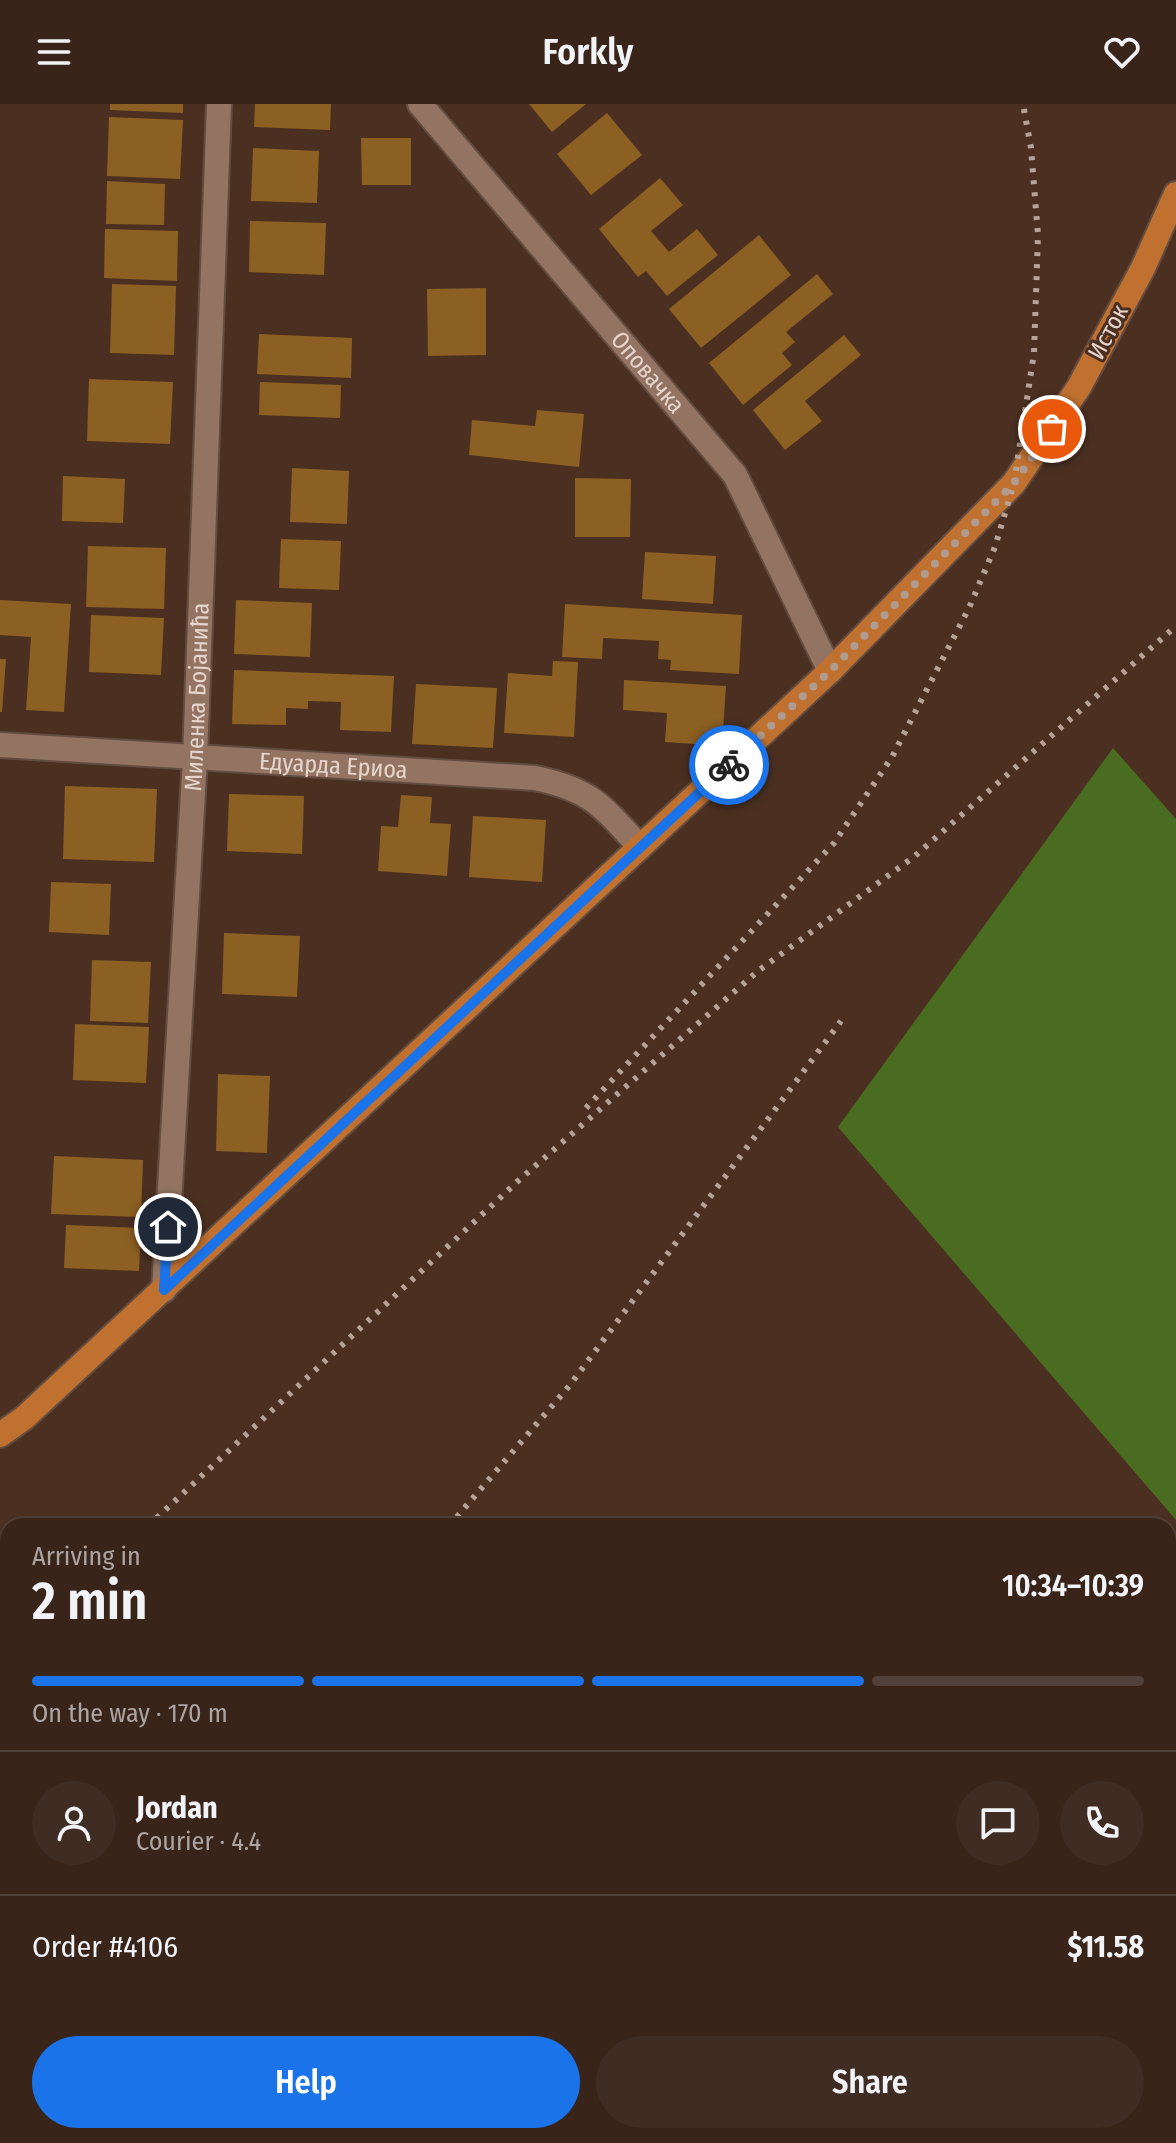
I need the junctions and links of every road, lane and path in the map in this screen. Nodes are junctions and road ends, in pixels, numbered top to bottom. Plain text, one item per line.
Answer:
1 (219, 104) edge
2 (420, 104) edge
3 (1176, 194) edge
4 (830, 671) junction
5 (0, 745) edge
6 (195, 758) junction
7 (640, 847) junction
8 (164, 1290) junction
9 (0, 1435) edge

1 - 6 street, Миленка Бојанића
2 - 4 street, Оповачка
3 - 4 main road, Исток
4 - 7 main road, Исток
5 - 6 street, Едуарда Ериоа
6 - 7 street, Едуарда Ериоа
6 - 8 street, Миленка Бојанића
7 - 8 main road, Исток
8 - 9 main road, Исток

